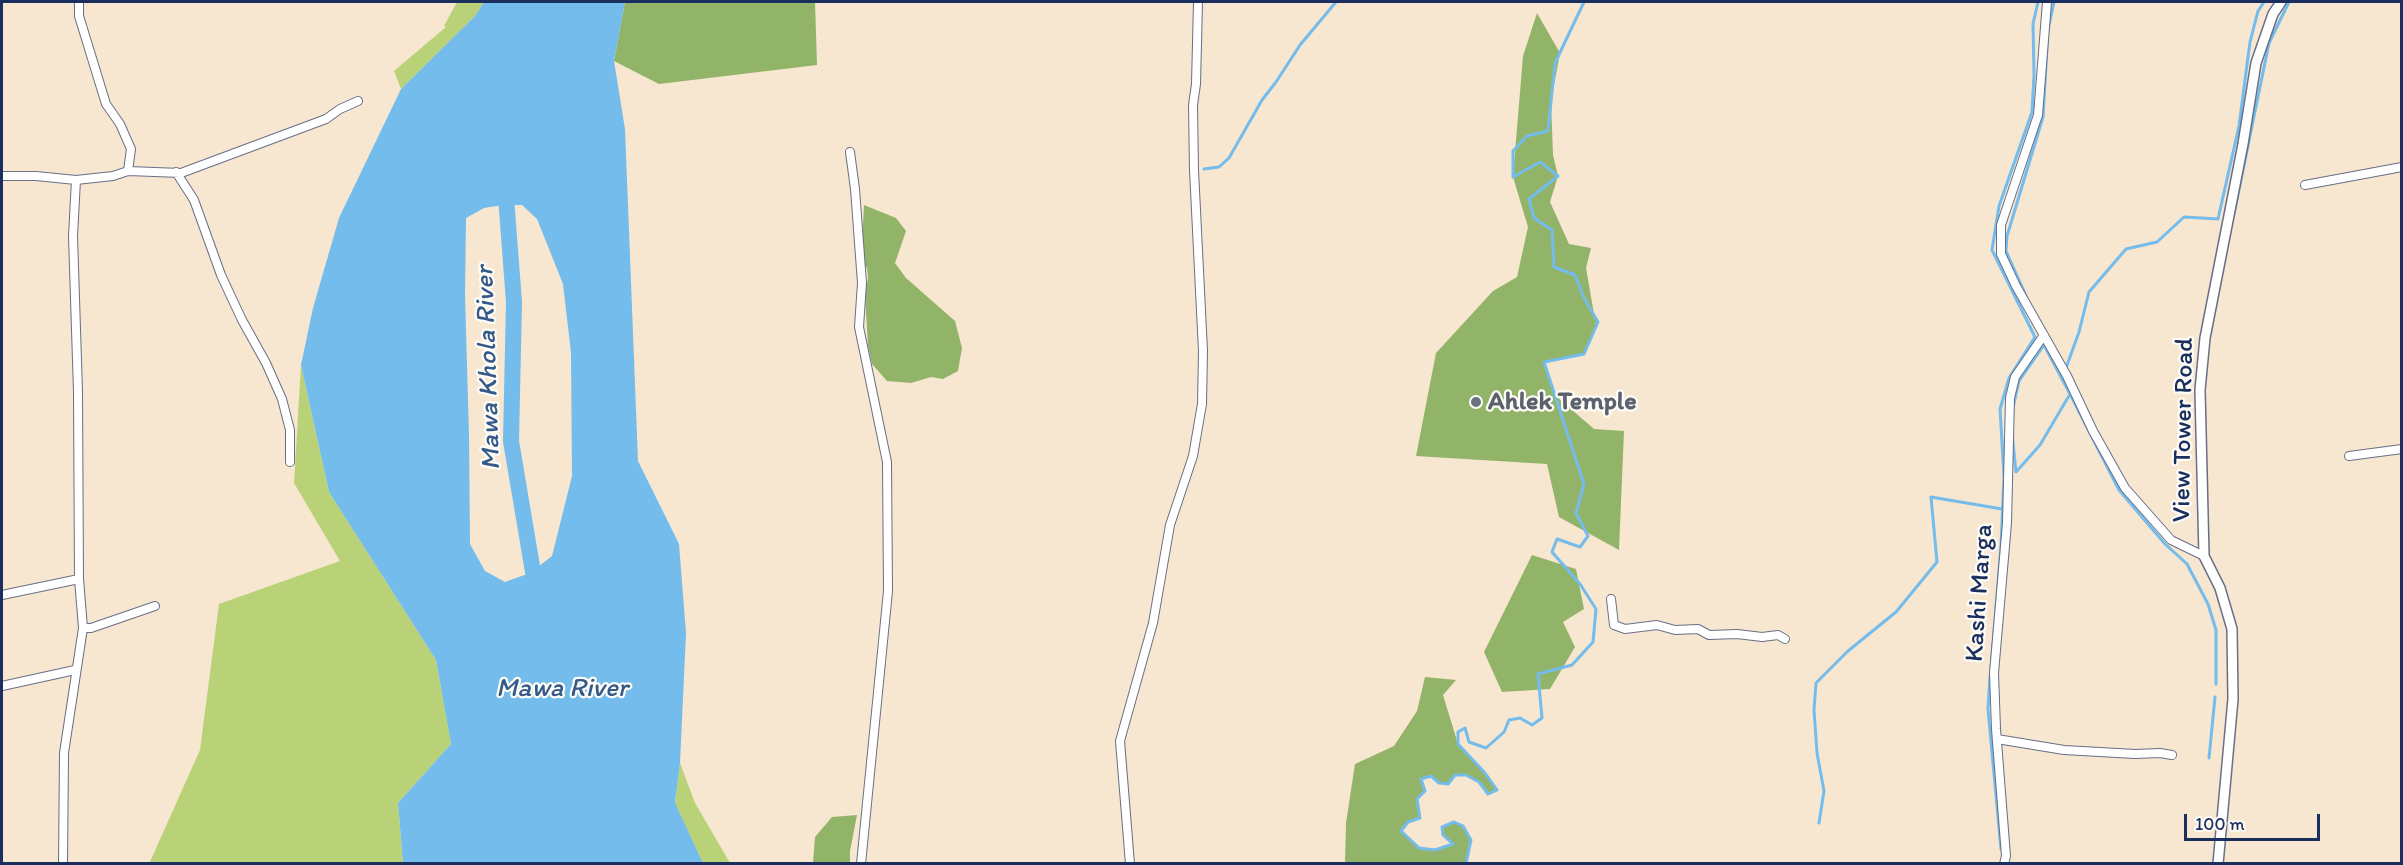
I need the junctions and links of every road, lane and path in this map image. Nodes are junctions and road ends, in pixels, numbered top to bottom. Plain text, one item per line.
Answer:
1 (79, 2) edge
2 (1198, 2) edge
3 (2047, 2) edge
4 (2281, 2) edge
5 (358, 101) dead end
6 (850, 152) dead end
7 (2402, 167) edge
8 (128, 171) junction
9 (176, 172) junction
10 (2, 176) edge
11 (76, 180) junction
12 (2305, 185) dead end
13 (2044, 335) junction
14 (2402, 449) edge
15 (2349, 456) dead end
16 (290, 462) dead end
17 (2205, 556) junction
18 (79, 579) junction
19 (2, 595) edge
20 (1611, 599) dead end
21 (155, 606) dead end
22 (83, 628) junction
23 (1785, 639) dead end
24 (75, 670) junction
25 (2, 687) edge
26 (1997, 739) junction
27 (2172, 755) dead end
28 (63, 864) edge
29 (861, 864) edge
30 (1130, 864) edge
31 (2004, 864) edge
32 (2218, 864) edge

1 - 8 street
2 - 30 street
3 - 13 street
4 - 17 street, View Tower Road
5 - 9 street
6 - 29 street
7 - 12 street
8 - 9 street
8 - 11 street
9 - 16 street
10 - 11 street
11 - 18 street
13 - 17 street
13 - 26 street, Kashi Marga
14 - 15 street
17 - 32 street, View Tower Road
18 - 19 street
18 - 22 street
20 - 23 street
21 - 22 street
22 - 24 street
24 - 25 street
24 - 28 street
26 - 27 street
26 - 31 street, Kashi Marga

